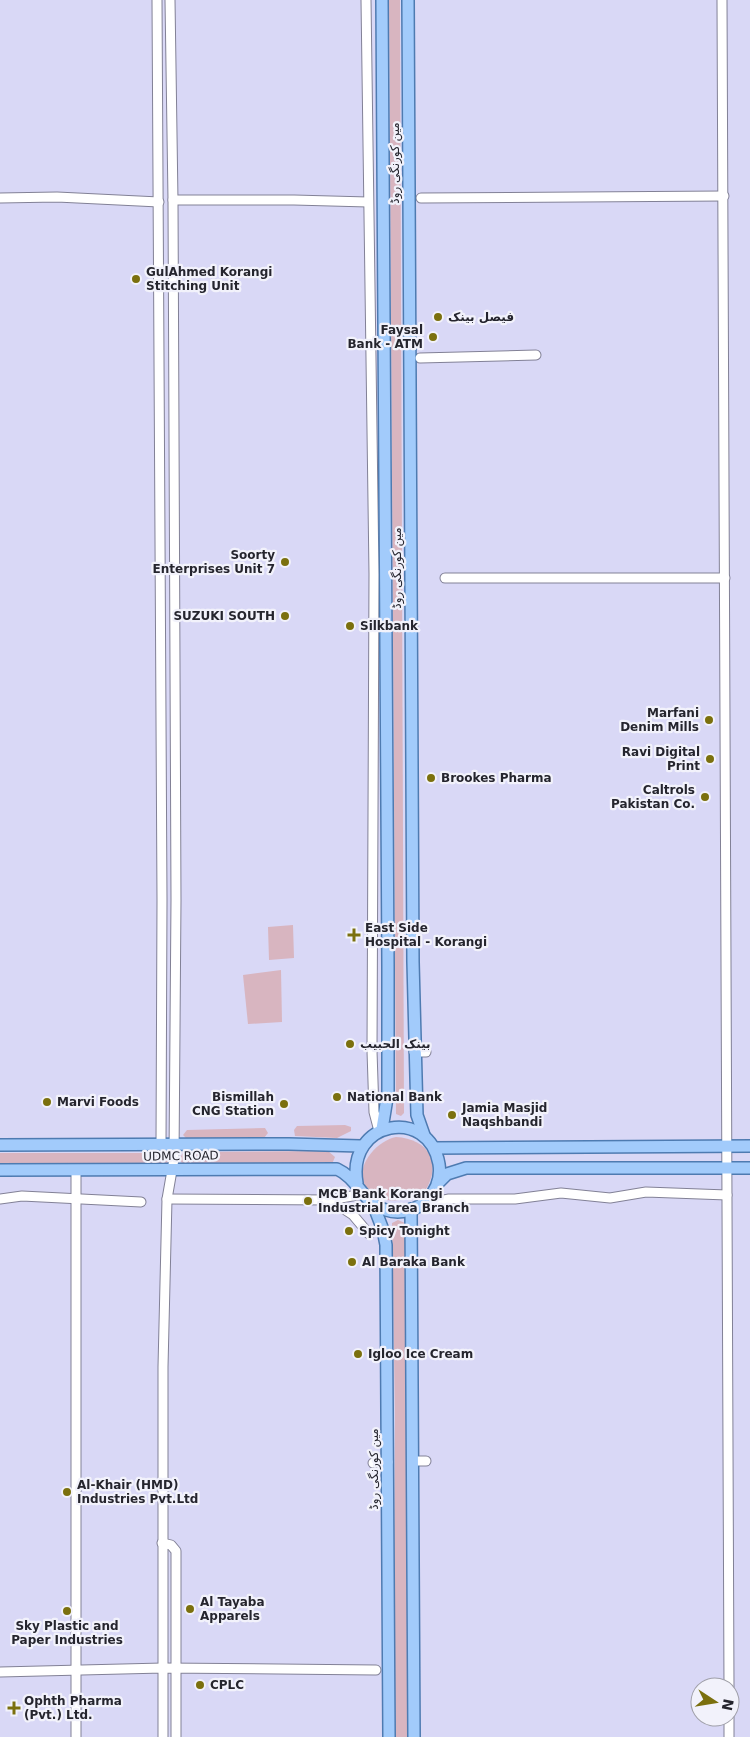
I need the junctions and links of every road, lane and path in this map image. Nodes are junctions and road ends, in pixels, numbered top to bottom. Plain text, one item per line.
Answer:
1 (157, 0) edge
2 (170, 0) edge
3 (366, 0) edge
4 (382, 0) edge
5 (408, 0) edge
6 (722, 0) edge
7 (158, 188) junction
8 (173, 188) junction
9 (724, 196) junction
10 (0, 198) edge
11 (421, 198) dead end
12 (174, 200) junction
13 (159, 202) junction
14 (368, 202) junction
15 (536, 355) dead end
16 (420, 358) dead end
17 (160, 510) junction
18 (173, 510) junction
19 (445, 578) dead end
20 (725, 578) junction
21 (159, 600) junction
22 (175, 600) junction
23 (160, 681) junction
24 (174, 682) junction
25 (161, 808) junction
26 (175, 808) junction
27 (162, 900) junction
28 (176, 900) junction
29 (374, 966) junction
30 (388, 966) junction
31 (414, 1052) junction
32 (426, 1052) dead end
33 (381, 1130) junction
34 (424, 1136) junction
35 (0, 1145) edge
36 (161, 1145) junction
37 (174, 1145) junction
38 (361, 1146) junction
39 (727, 1146) junction
40 (750, 1146) edge
41 (434, 1148) junction
42 (726, 1168) junction
43 (750, 1168) edge
44 (0, 1170) edge
45 (172, 1170) junction
46 (76, 1171) junction
47 (357, 1183) junction
48 (438, 1183) junction
49 (363, 1194) junction
50 (727, 1195) junction
51 (0, 1199) edge
52 (167, 1199) junction
53 (76, 1200) junction
54 (330, 1200) junction
55 (142, 1202) dead end
56 (373, 1204) junction
57 (411, 1209) junction
58 (369, 1234) dead end
59 (412, 1461) junction
60 (426, 1461) dead end
61 (373, 1462) dead end
62 (388, 1462) junction
63 (162, 1543) junction
64 (163, 1668) junction
65 (176, 1668) junction
66 (76, 1670) junction
67 (376, 1670) dead end
68 (0, 1672) edge
69 (729, 1677) edge
70 (76, 1737) edge
71 (163, 1737) edge
72 (176, 1737) edge
73 (389, 1737) edge
74 (414, 1737) edge

1 - 7 street
2 - 8 street
3 - 14 street
4 - 30 main road, مین کورنگی روڈ
5 - 31 main road, مین کورنگی روڈ
6 - 9 street
7 - 8 street
7 - 13 street
8 - 12 street
9 - 11 street
9 - 20 street
10 - 13 street
12 - 14 street
12 - 18 street
13 - 17 street
14 - 29 street
15 - 16 street
17 - 18 street
17 - 21 street
18 - 22 street
19 - 20 street
20 - 39 street
21 - 22 street
21 - 23 street
22 - 24 street
23 - 24 street
23 - 25 street
24 - 26 street
25 - 26 street
25 - 27 street
26 - 28 street
27 - 28 street
27 - 36 street
28 - 37 street
29 - 30 street
29 - 33 street
30 - 33 main road, مین کورنگی روڈ
31 - 32 street
31 - 34 main road, مین کورنگی روڈ
33 - 34 main road
33 - 38 main road
34 - 41 main road
35 - 36 main road, UDMC ROAD
36 - 37 main road, UDMC ROAD
37 - 38 main road, UDMC ROAD
37 - 45 street
38 - 47 main road
39 - 40 main road
39 - 41 main road
39 - 42 street
41 - 48 main road
42 - 43 main road
42 - 48 main road
42 - 50 street
44 - 46 main road, UDMC ROAD
45 - 46 main road, UDMC ROAD
45 - 47 main road, UDMC ROAD
45 - 52 street
46 - 53 street
47 - 49 main road
48 - 50 street
48 - 57 main road
49 - 54 street
49 - 56 main road
50 - 69 street
51 - 53 street
52 - 54 street
52 - 63 street
53 - 55 street
53 - 66 street
54 - 58 street
56 - 57 main road
56 - 62 main road, مین کورنگی روڈ
57 - 59 main road
59 - 60 street
59 - 74 main road
61 - 62 street
62 - 73 main road, مین کورنگی روڈ
63 - 64 street
63 - 65 street
64 - 65 street
64 - 66 street
64 - 71 street
65 - 67 street
65 - 72 street
66 - 68 street
66 - 70 street

